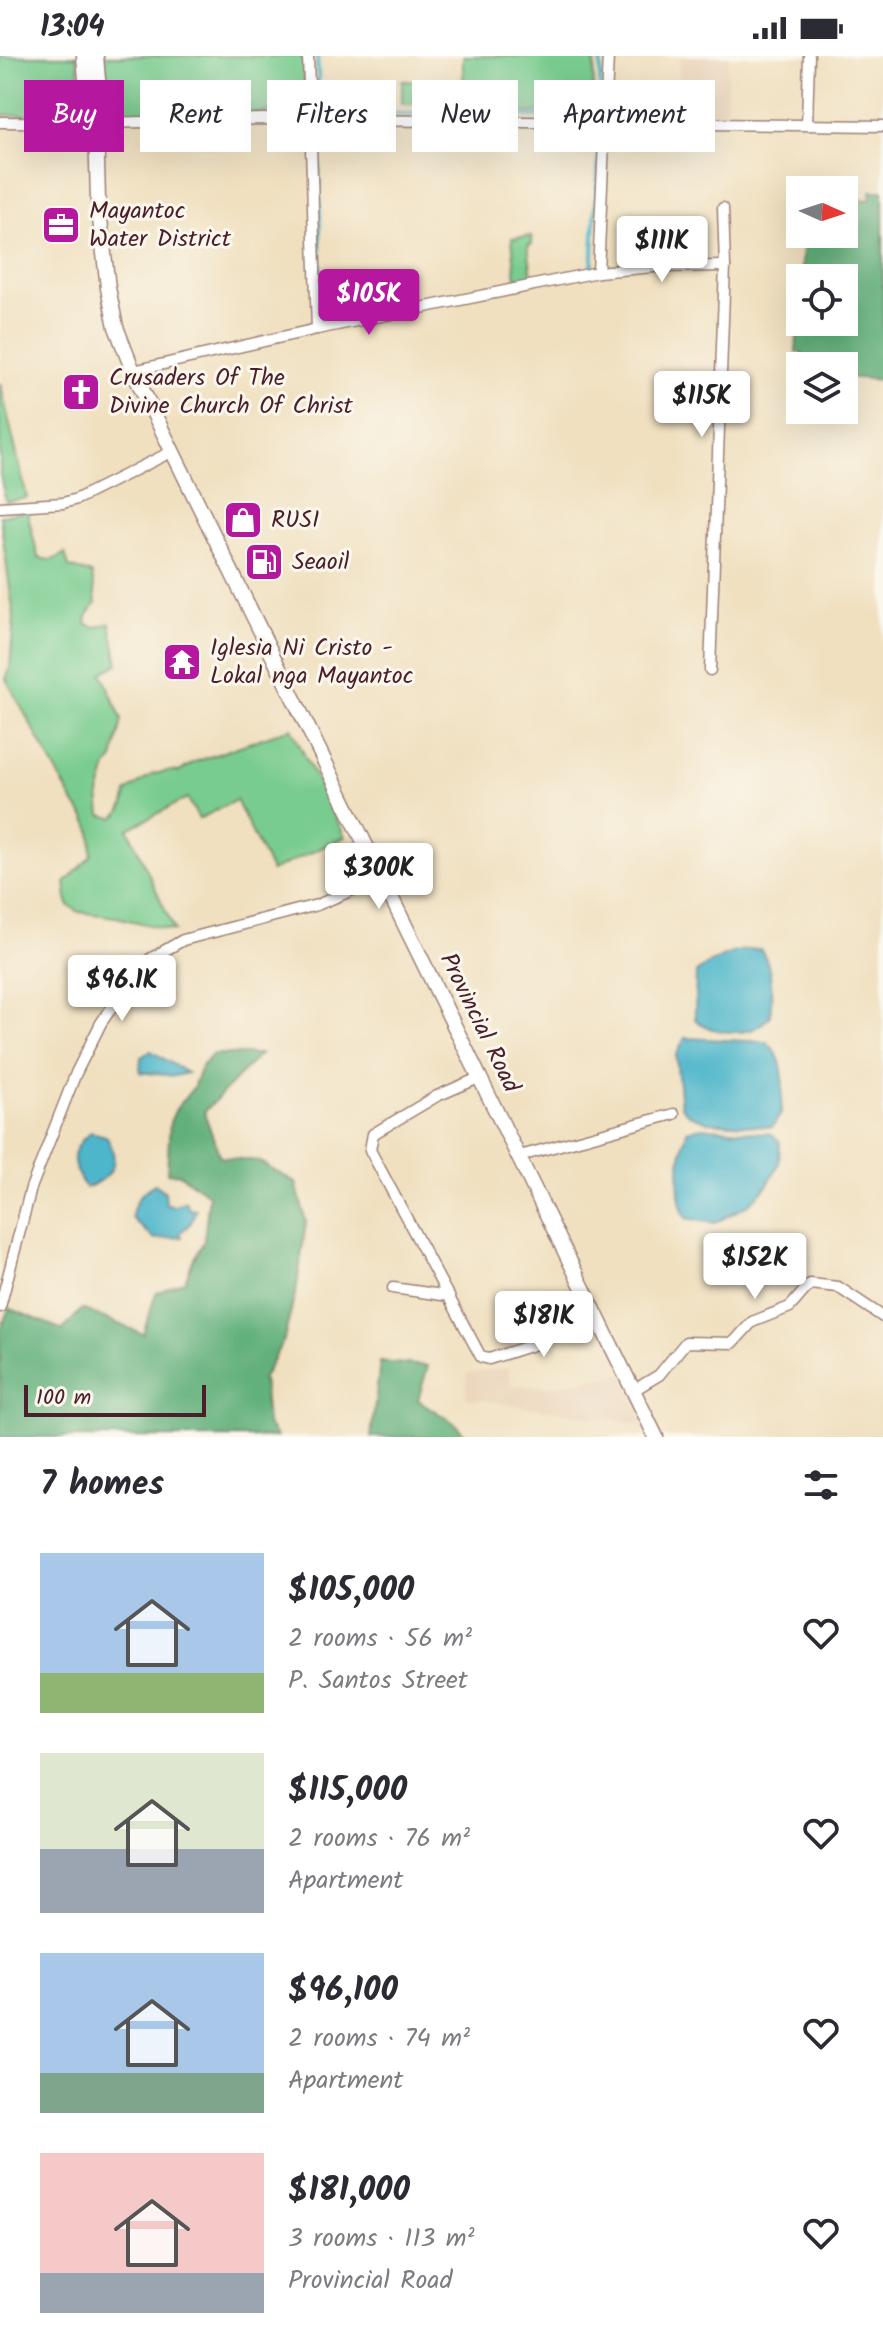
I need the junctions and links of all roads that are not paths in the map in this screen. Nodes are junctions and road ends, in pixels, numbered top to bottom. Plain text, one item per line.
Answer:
1 (84, 56) edge
2 (96, 56) edge
3 (308, 56) edge
4 (608, 56) edge
5 (809, 56) edge
6 (86, 80) edge
7 (98, 80) edge
8 (310, 80) edge
9 (606, 80) edge
10 (267, 120) edge
11 (396, 120) edge
12 (534, 121) edge
13 (0, 122) edge
14 (24, 122) edge
15 (124, 122) edge
16 (715, 123) edge
17 (807, 124) junction
18 (883, 126) edge
19 (97, 152) edge
20 (313, 152) edge
21 (602, 152) edge
22 (723, 208) dead end
23 (725, 266) junction
24 (598, 272) junction
25 (317, 329) junction
26 (133, 371) junction
27 (171, 452) junction
28 (0, 507) edge
29 (710, 670) dead end
30 (384, 877) junction
31 (481, 1077) junction
32 (674, 1114) dead end
33 (520, 1156) junction
34 (393, 1288) dead end
35 (449, 1296) junction
36 (0, 1307) edge
37 (595, 1308) junction
38 (883, 1317) edge
39 (634, 1390) junction
40 (656, 1437) edge

1 - 6 main road
2 - 7 main road
3 - 8 street
4 - 9 street
5 - 17 street
10 - 15 street
11 - 12 street
13 - 14 street
16 - 17 street
17 - 18 street
19 - 26 main road, Provincial Road
20 - 25 street
21 - 24 street
22 - 23 street
23 - 24 street
23 - 29 street
24 - 25 street
25 - 26 street
26 - 27 main road, Provincial Road
27 - 28 street
27 - 30 main road, Provincial Road
30 - 31 main road, Provincial Road
30 - 36 street
31 - 33 main road, Provincial Road
31 - 35 street
32 - 33 street
33 - 37 main road, Provincial Road
34 - 35 street
35 - 37 street
37 - 39 main road, Provincial Road
38 - 39 street
39 - 40 main road, Provincial Road

